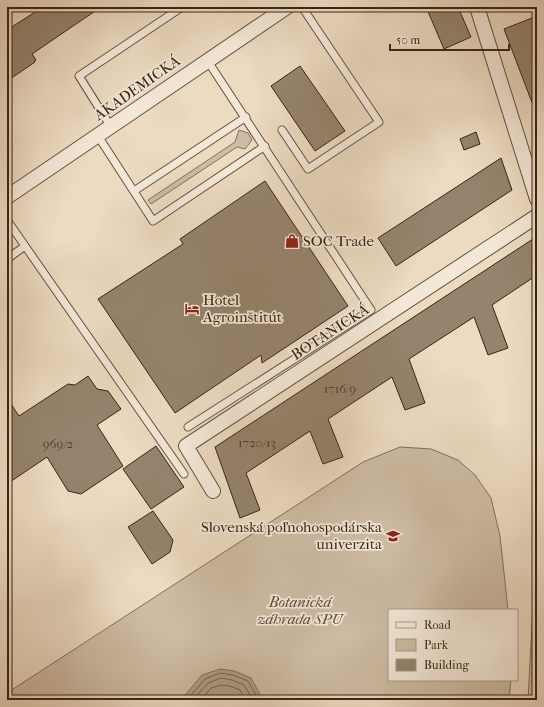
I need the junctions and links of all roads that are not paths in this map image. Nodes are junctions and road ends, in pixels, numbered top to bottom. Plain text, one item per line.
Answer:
1 (182, 7) edge
2 (302, 7) edge
3 (476, 7) edge
4 (279, 9) edge
5 (207, 60) junction
6 (246, 117) junction
7 (111, 127) junction
8 (282, 130) dead end
9 (98, 136) junction
10 (265, 146) junction
11 (134, 191) junction
12 (7, 197) edge
13 (537, 199) edge
14 (537, 216) edge
15 (7, 220) edge
16 (25, 246) junction
17 (7, 259) edge
18 (188, 427) dead end
19 (184, 474) dead end
20 (213, 491) dead end

1 - 7 lane
2 - 8 lane
3 - 13 street
4 - 5 street, AKADEMICKÁ
5 - 6 lane
5 - 7 street, AKADEMICKÁ
6 - 10 lane
6 - 11 lane
7 - 9 street, AKADEMICKÁ
9 - 11 lane
9 - 12 street, AKADEMICKÁ
10 - 11 lane
10 - 18 lane
14 - 20 street, BOTANICKÁ
15 - 16 lane
16 - 17 lane
16 - 19 lane

